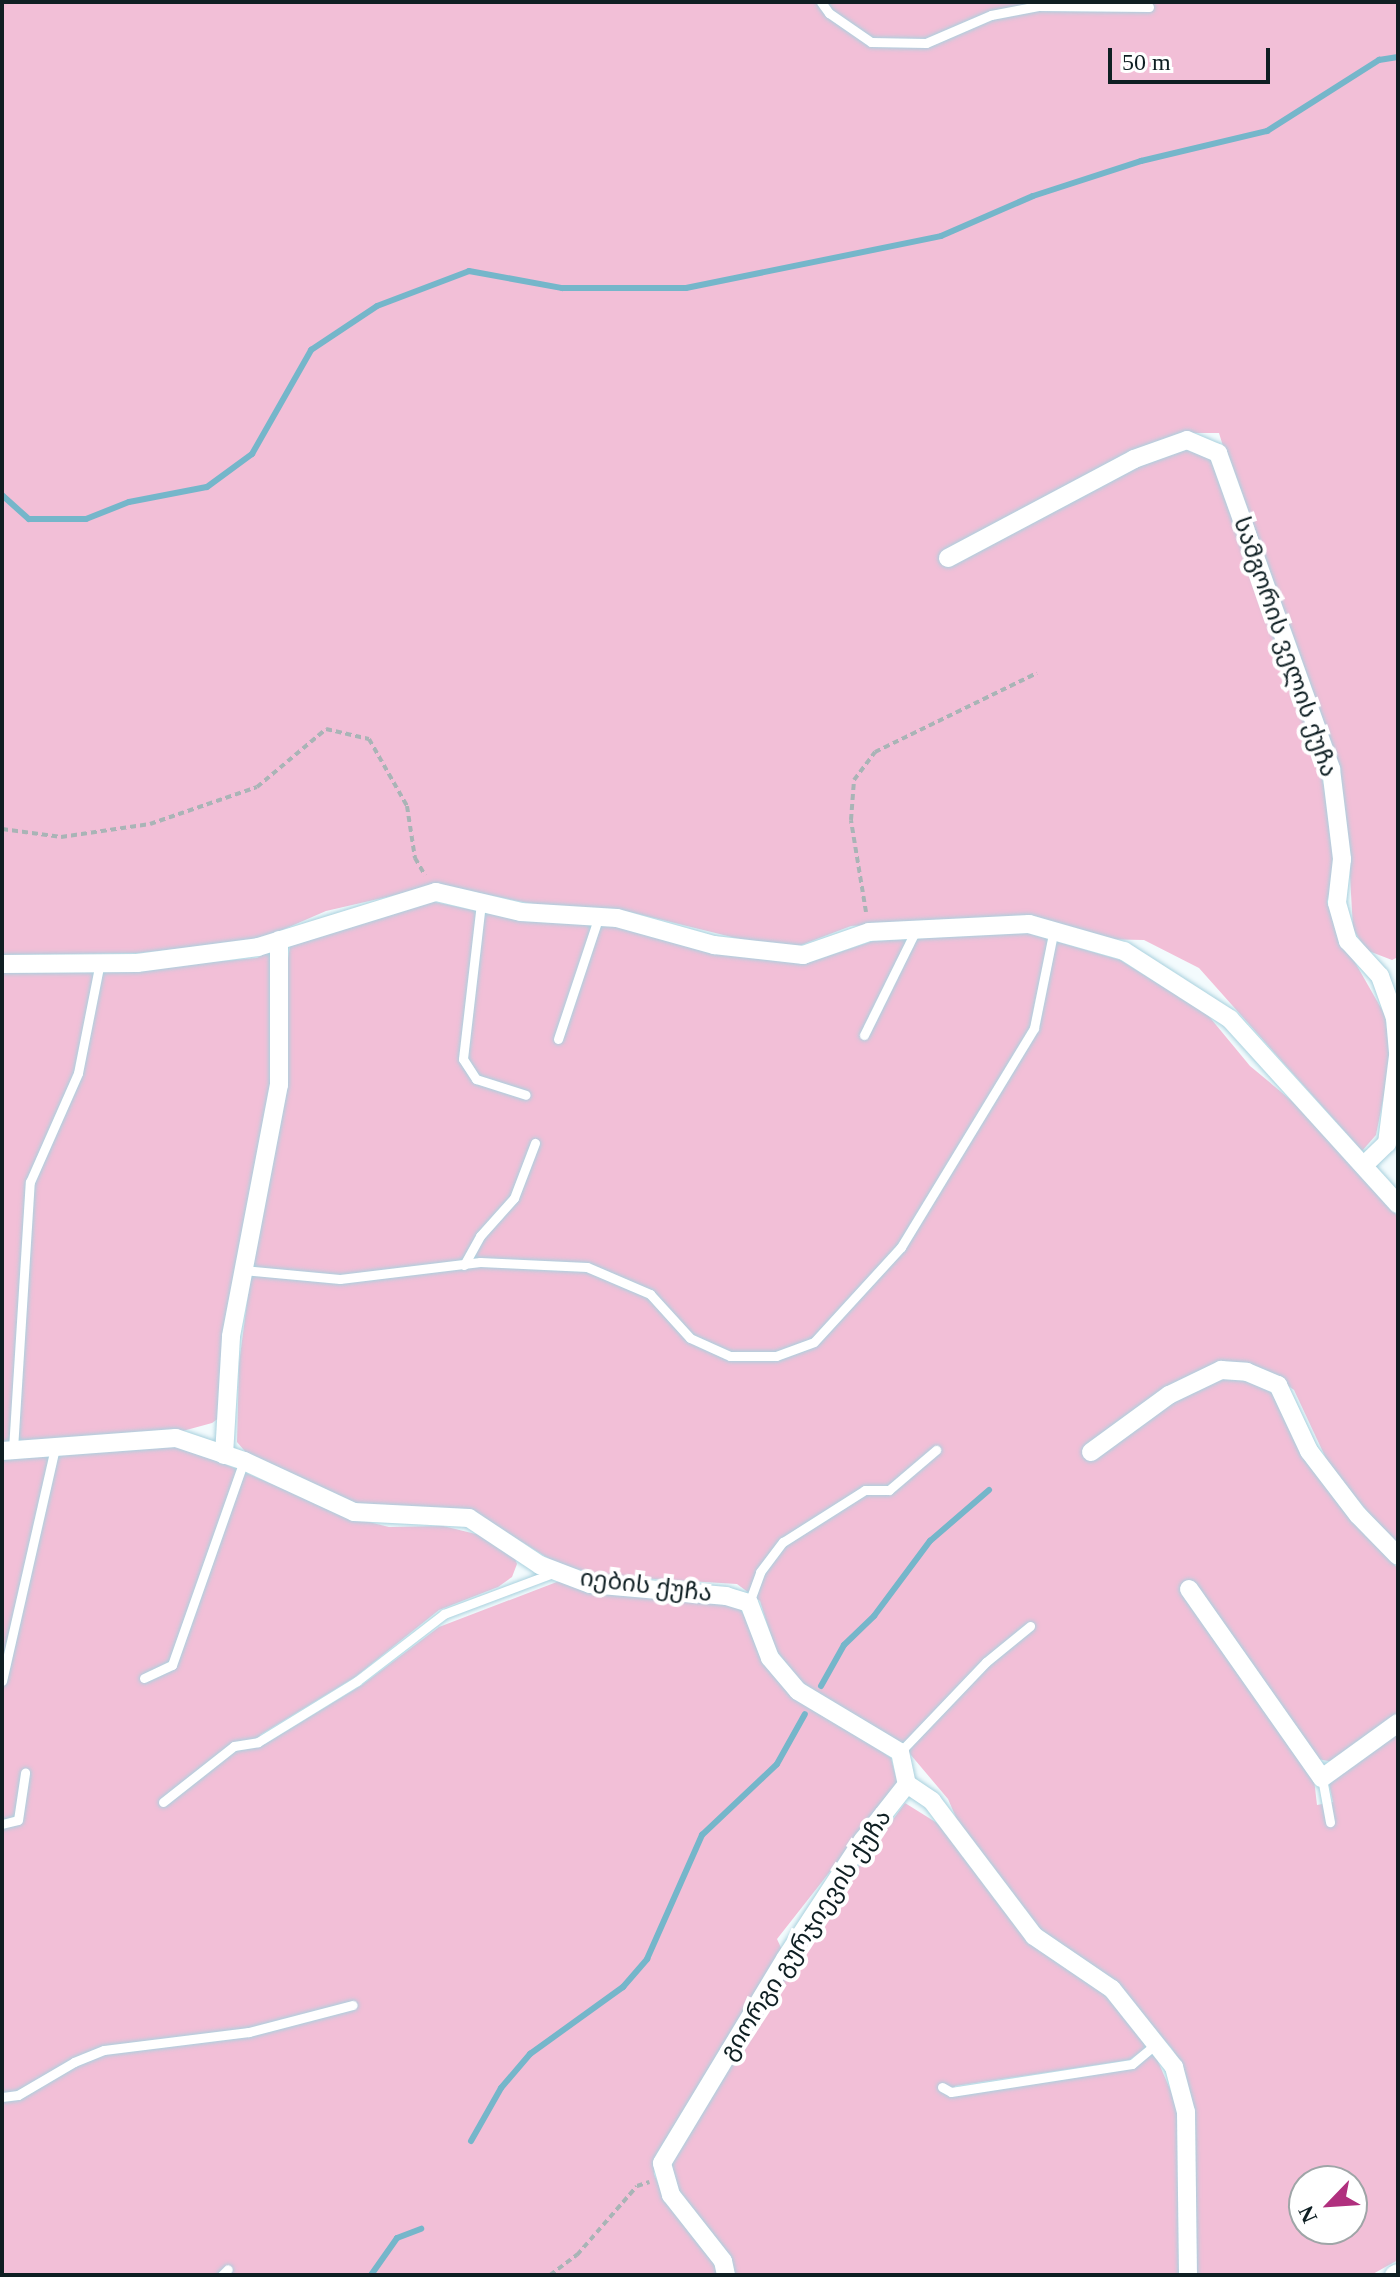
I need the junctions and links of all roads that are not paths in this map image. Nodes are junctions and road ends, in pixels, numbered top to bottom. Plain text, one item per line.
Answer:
1 (821, 2) edge
2 (1149, 7) dead end
3 (948, 558) dead end
4 (481, 903) junction
5 (599, 916) junction
6 (916, 930) junction
7 (1053, 934) junction
8 (279, 940) junction
9 (100, 962) junction
10 (2, 964) edge
11 (1398, 967) edge
12 (1380, 976) junction
13 (864, 1035) dead end
14 (558, 1039) dead end
15 (526, 1095) dead end
16 (535, 1143) dead end
17 (1364, 1165) junction
18 (1398, 1204) edge
19 (464, 1265) junction
20 (243, 1270) junction
21 (56, 1444) junction
22 (8, 1450) edge
23 (936, 1450) dead end
24 (1091, 1452) dead end
25 (224, 1455) junction
26 (244, 1461) junction
27 (1398, 1556) edge
28 (558, 1572) junction
29 (1189, 1589) dead end
30 (749, 1603) junction
31 (1030, 1626) dead end
32 (144, 1678) dead end
33 (2, 1681) edge
34 (1398, 1723) edge
35 (900, 1752) junction
36 (25, 1773) dead end
37 (1322, 1778) junction
38 (907, 1784) junction
39 (163, 1802) dead end
40 (1330, 1822) dead end
41 (2, 1824) edge
42 (353, 2005) dead end
43 (1156, 2044) junction
44 (942, 2087) dead end
45 (2, 2097) edge
46 (726, 2275) edge
47 (1188, 2275) edge

1 - 2 lane
3 - 12 street, სამგორის ველის ქუჩა
4 - 5 street
4 - 8 street
4 - 15 lane
5 - 6 street
5 - 14 lane
6 - 7 street
6 - 13 lane
7 - 17 street
7 - 19 lane
8 - 9 street
8 - 20 street
9 - 10 street
9 - 22 lane
11 - 12 street
12 - 17 street, სამგორის ველის ქუჩა
16 - 19 lane
17 - 18 street
19 - 20 lane
20 - 25 street
21 - 22 street
21 - 25 street
21 - 33 lane
23 - 30 lane
24 - 27 street
25 - 26 street
26 - 28 street
26 - 32 lane
28 - 30 street, იების ქუჩა
28 - 39 lane, იების ქუჩა
29 - 37 street
30 - 35 street
31 - 35 lane
34 - 37 street
35 - 38 street
36 - 41 lane
37 - 40 lane
38 - 43 street, გიორგი გურჯიევის ქუჩა
38 - 46 street, გიორგი გურჯიევის ქუჩა
42 - 45 lane
43 - 44 lane
43 - 47 street, გიორგი გურჯიევის ქუჩა

